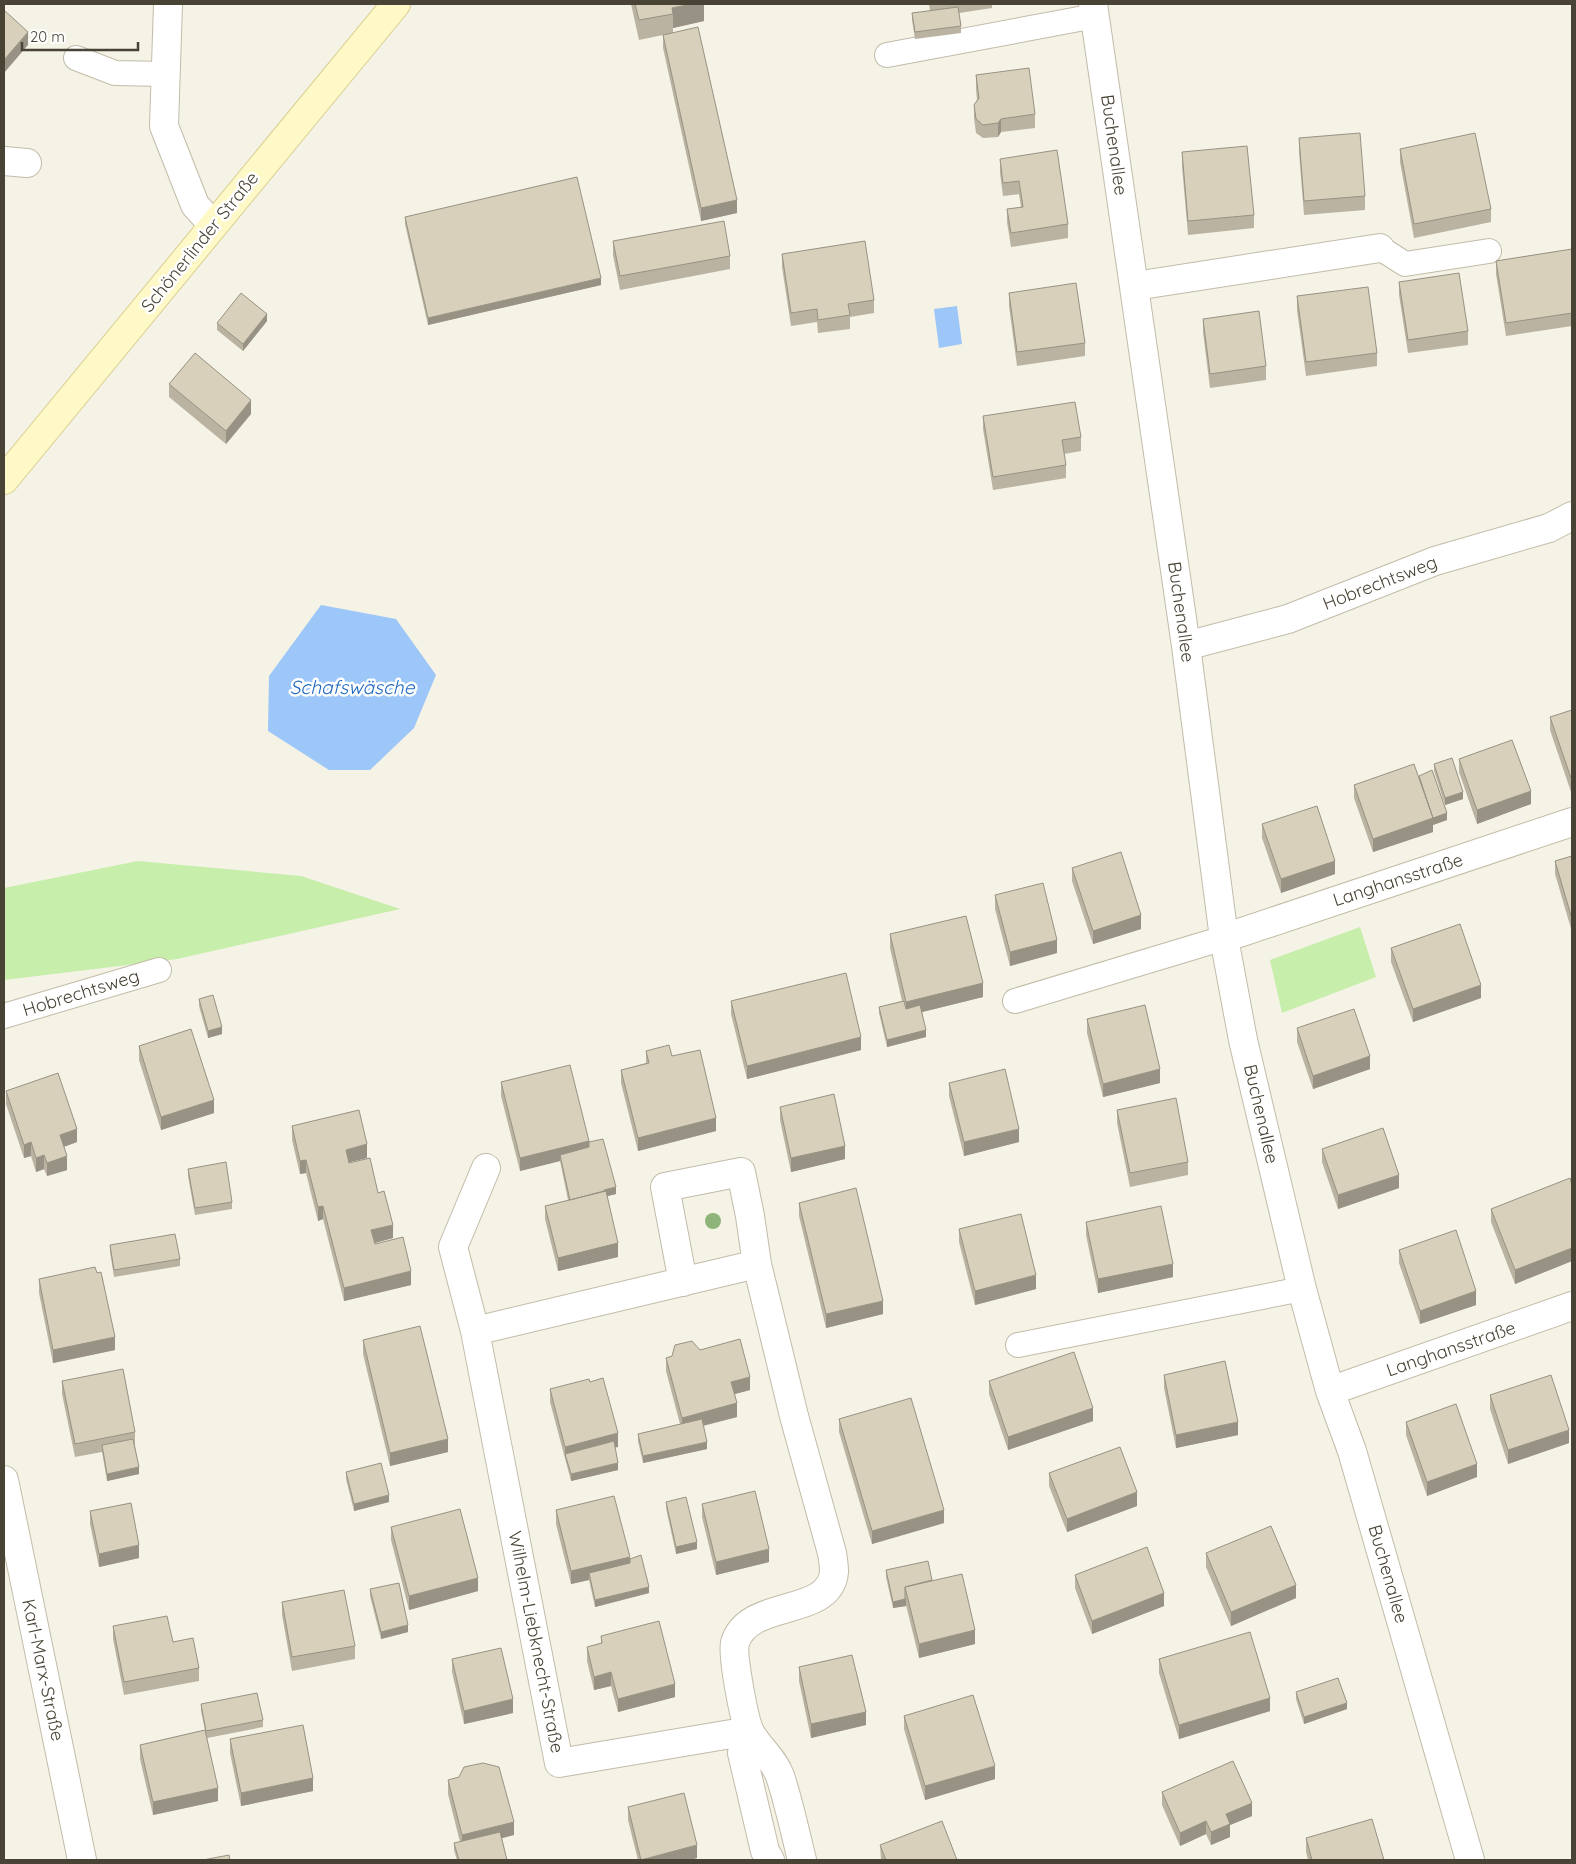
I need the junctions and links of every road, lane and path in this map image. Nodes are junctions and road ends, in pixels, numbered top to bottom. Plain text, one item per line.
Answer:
1 (168, 4) edge
2 (396, 4) edge
3 (1094, 10) edge
4 (887, 55) dead end
5 (76, 58) dead end
6 (166, 74) junction
7 (213, 225) junction
8 (1380, 248) joint
9 (1488, 251) dead end
10 (1135, 286) junction
11 (4, 480) edge
12 (1572, 516) edge
13 (1186, 646) junction
14 (1572, 822) edge
15 (1224, 938) junction
16 (159, 970) dead end
17 (1015, 1001) dead end
18 (4, 1016) edge
19 (486, 1168) dead end
20 (757, 1264) junction
21 (683, 1282) junction
22 (1302, 1289) junction
23 (1572, 1306) edge
24 (476, 1331) junction
25 (1018, 1344) dead end
26 (1330, 1391) junction
27 (4, 1480) edge
28 (749, 1731) junction
29 (82, 1860) edge
30 (770, 1860) edge
31 (802, 1860) edge
32 (1470, 1860) edge

1 - 6 street
2 - 7 street, Schönerlinder Straße
3 - 4 lane
3 - 10 street, Buchenallee
5 - 6 lane
6 - 7 street
7 - 11 street, Schönerlinder Straße
8 - 9 lane
8 - 10 street
10 - 13 street, Buchenallee
12 - 13 street, Hobrechtsweg
13 - 15 street, Buchenallee
14 - 15 street, Langhansstraße
15 - 17 lane
15 - 22 street, Buchenallee
16 - 18 lane, Hobrechtsweg
19 - 24 street, Wilhelm-Liebknecht-Straße
20 - 21 street
20 - 21 street
20 - 28 street
21 - 24 street
22 - 25 lane
22 - 26 street, Buchenallee
23 - 26 street, Langhansstraße
24 - 28 street, Wilhelm-Liebknecht-Straße
26 - 32 street, Buchenallee
27 - 29 street, Karl-Marx-Straße
28 - 30 street
28 - 31 street

